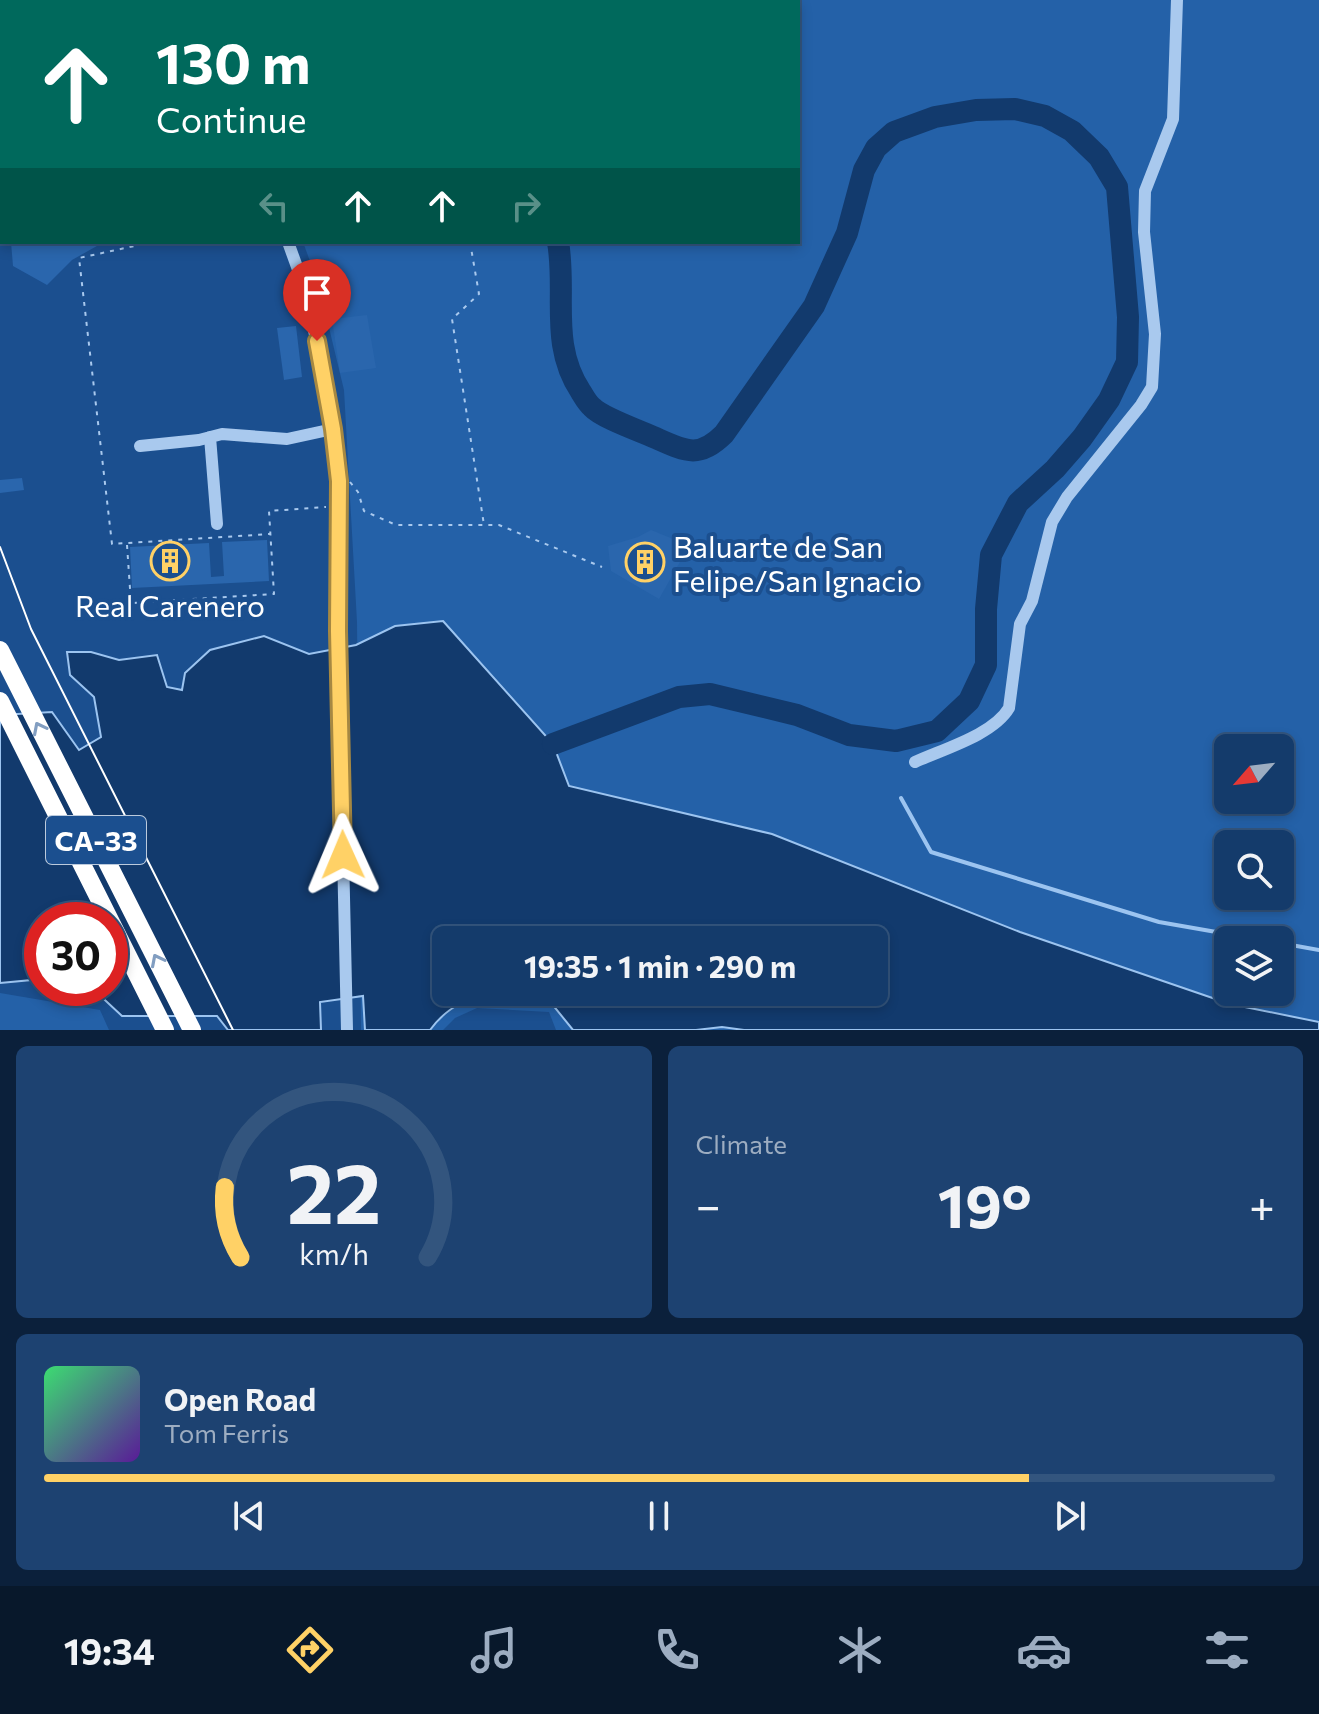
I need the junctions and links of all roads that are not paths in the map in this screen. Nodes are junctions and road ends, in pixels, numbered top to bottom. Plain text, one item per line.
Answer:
1 (1177, 0) edge
2 (289, 244) edge
3 (333, 429) junction
4 (210, 437) junction
5 (140, 446) dead end
6 (217, 524) dead end
7 (0, 650) edge
8 (0, 701) edge
9 (915, 762) dead end
10 (165, 1030) edge
11 (192, 1030) edge
12 (347, 1030) edge

1 - 9 street
2 - 3 street
3 - 4 street
3 - 12 street
4 - 5 street
4 - 6 street
11 -> 7 highway, CA-33
8 - 10 highway, CA-33

